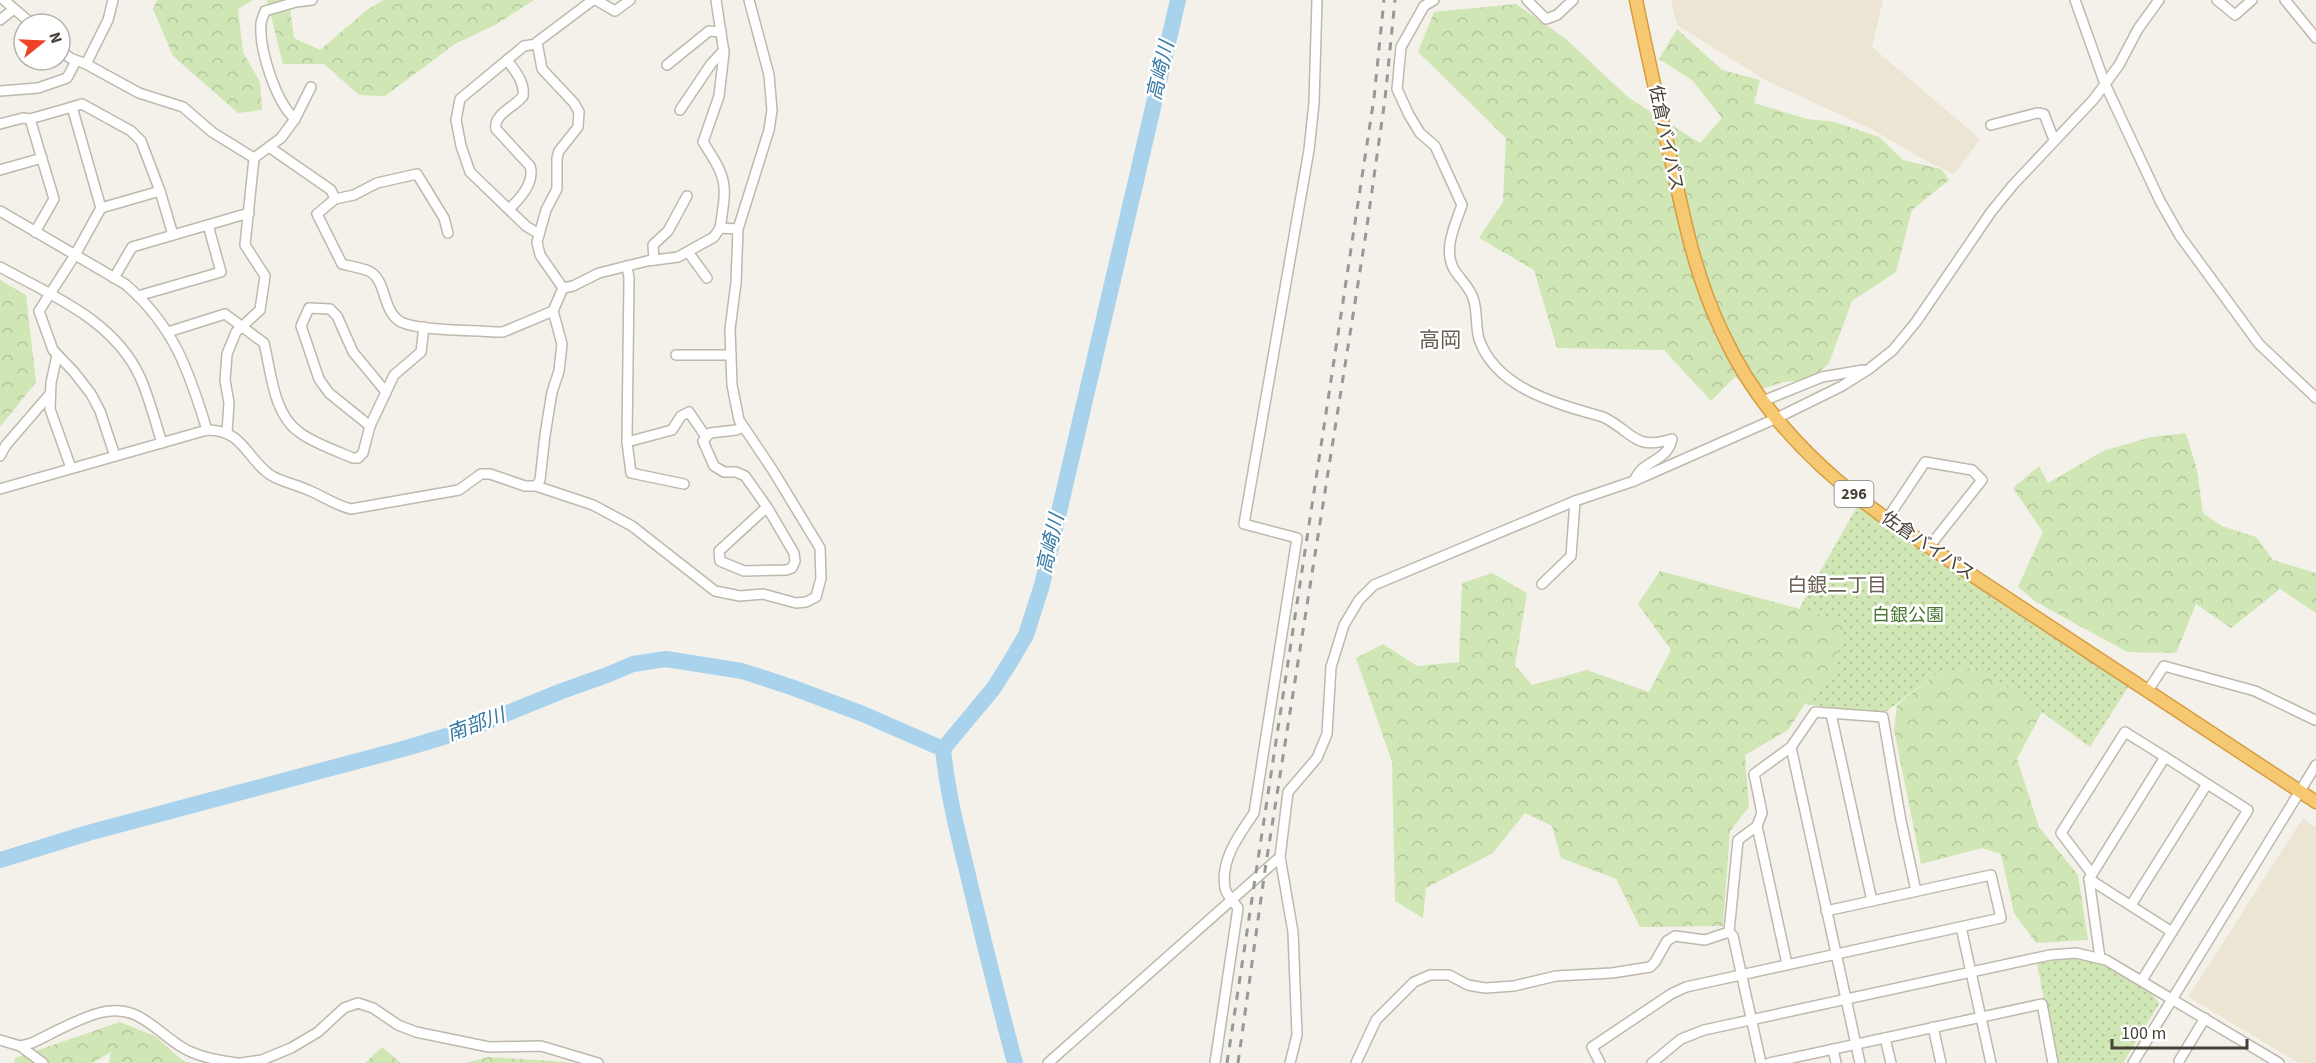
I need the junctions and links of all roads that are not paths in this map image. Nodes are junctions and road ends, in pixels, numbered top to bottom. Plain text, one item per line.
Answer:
1 (6, 0) edge
2 (113, 0) edge
3 (312, 0) edge
4 (594, 0) edge
5 (630, 0) edge
6 (716, 0) edge
7 (749, 0) edge
8 (1317, 0) edge
9 (1434, 0) edge
10 (1527, 0) edge
11 (1573, 0) edge
12 (1636, 0) edge
13 (2075, 0) edge
14 (2159, 0) edge
15 (2217, 0) edge
16 (2252, 0) edge
17 (2285, 0) edge
18 (14, 9) junction
19 (18, 12) edge
20 (0, 20) edge
21 (721, 32) junction
22 (2316, 38) edge
23 (537, 44) junction
24 (724, 50) junction
25 (72, 56) edge
26 (507, 60) junction
27 (81, 62) junction
28 (667, 65) dead end
29 (2105, 84) junction
30 (311, 87) dead end
31 (0, 91) edge
32 (72, 107) junction
33 (680, 110) dead end
34 (30, 119) junction
35 (295, 119) junction
36 (0, 124) edge
37 (1991, 125) dead end
38 (2054, 140) junction
39 (269, 147) junction
40 (42, 158) junction
41 (254, 158) junction
42 (0, 170) edge
43 (160, 191) junction
44 (687, 196) dead end
45 (335, 199) junction
46 (101, 208) junction
47 (509, 209) junction
48 (0, 211) edge
49 (249, 213) junction
50 (208, 225) junction
51 (720, 228) junction
52 (738, 229) junction
53 (35, 232) junction
54 (448, 233) dead end
55 (539, 234) junction
56 (173, 235) junction
57 (688, 252) junction
58 (75, 255) junction
59 (654, 260) junction
60 (627, 266) junction
61 (0, 267) edge
62 (114, 278) junction
63 (707, 278) dead end
64 (563, 288) junction
65 (50, 294) junction
66 (138, 296) junction
67 (553, 311) junction
68 (242, 327) junction
69 (424, 327) junction
70 (168, 332) junction
71 (57, 355) junction
72 (676, 355) dead end
73 (731, 355) junction
74 (1869, 369) junction
75 (386, 392) junction
76 (50, 394) junction
77 (2316, 398) edge
78 (1763, 401) junction
79 (1777, 418) junction
80 (370, 426) junction
81 (743, 427) junction
82 (207, 430) junction
83 (227, 432) junction
84 (706, 437) junction
85 (627, 442) junction
86 (162, 443) junction
87 (0, 456) edge
88 (115, 456) junction
89 (71, 468) junction
90 (1634, 481) junction
91 (684, 484) dead end
92 (536, 486) junction
93 (0, 489) edge
94 (1575, 501) junction
95 (767, 507) junction
96 (1887, 519) junction
97 (1929, 547) junction
98 (1542, 584) dead end
99 (2147, 692) junction
100 (1831, 714) junction
101 (2315, 720) edge
102 (1791, 747) junction
103 (2165, 757) junction
104 (2316, 765) edge
105 (2207, 784) junction
106 (2300, 791) junction
107 (2316, 802) edge
108 (1757, 826) junction
109 (1280, 857) junction
110 (2090, 876) junction
111 (1916, 891) junction
112 (1233, 899) junction
113 (1872, 901) junction
114 (2131, 905) junction
115 (1827, 911) junction
116 (1961, 927) junction
117 (1729, 932) junction
118 (2172, 932) junction
119 (1836, 954) junction
120 (2100, 958) junction
121 (1787, 964) junction
122 (1971, 972) junction
123 (1741, 974) junction
124 (2142, 980) junction
125 (1846, 999) junction
126 (2172, 999) junction
127 (1981, 1017) junction
128 (2205, 1018) junction
129 (1751, 1020) junction
130 (1933, 1027) junction
131 (1885, 1038) junction
132 (0, 1040) edge
133 (1856, 1044) junction
134 (20, 1046) junction
135 (1833, 1049) junction
136 (1786, 1061) edge
137 (2180, 1062) edge
138 (44, 1063) edge
139 (239, 1063) edge
140 (598, 1063) edge
141 (1048, 1063) edge
142 (1215, 1063) edge
143 (1290, 1063) edge
144 (1356, 1063) edge
145 (1600, 1063) edge
146 (1652, 1063) edge
147 (1761, 1063) edge
148 (1769, 1063) edge
149 (1836, 1063) edge
150 (1860, 1063) edge
151 (1891, 1063) edge
152 (1941, 1063) edge
153 (1991, 1063) edge
154 (2053, 1063) edge
155 (2133, 1063) edge
156 (2279, 1063) edge

1 - 18 street
2 - 27 street
3 - 35 street
4 - 5 street
4 - 23 street
6 - 21 street
7 - 52 street
8 - 112 street
9 - 90 street
10 - 11 street
12 - 78 highway, 佐倉バイパス / 296
13 - 29 street
14 - 29 street
15 - 16 street
17 - 22 street
18 - 19 street
18 - 20 street
21 - 24 street
21 - 28 street
23 - 26 street
23 - 55 street
24 - 33 street
24 - 51 street
25 - 27 street
26 - 47 street
26 - 47 street
27 - 31 street
27 - 41 street
29 - 38 street
29 - 77 street
30 - 35 street
32 - 34 street
32 - 43 street
32 - 46 street
34 - 36 street
34 - 40 street
35 - 39 street
37 - 38 street
38 - 74 street
39 - 41 street
39 - 45 street
40 - 42 street
40 - 53 street
41 - 49 street
43 - 46 street
43 - 56 street
44 - 59 street
45 - 54 street
45 - 69 street
46 - 58 street
47 - 55 street
48 - 53 street
49 - 50 street
49 - 68 street
50 - 56 street
50 - 66 street
51 - 52 street
51 - 57 street
52 - 73 street
53 - 58 street
55 - 64 street
56 - 62 street
57 - 59 street
57 - 63 street
58 - 62 street
58 - 65 street
59 - 60 street
60 - 64 street
60 - 85 street
61 - 65 street
62 - 66 street
64 - 67 street
65 - 71 street
65 - 86 street
66 - 70 street
67 - 69 street
67 - 92 street
68 - 70 street
68 - 80 street
68 - 83 street
69 - 75 street
70 - 82 street
71 - 76 street
71 - 88 street
72 - 73 street
73 - 81 street
74 - 78 street
74 - 79 street
75 - 80 street
75 - 80 street
76 - 87 street
76 - 89 street
78 - 79 highway, 佐倉バイパス / 296
79 - 90 street
79 - 96 highway, 佐倉バイパス / 296
81 - 84 street
81 - 92 street
82 - 83 street
82 - 86 street
83 - 92 street
84 - 85 street
84 - 95 street
85 - 91 street
86 - 88 street
88 - 89 street
89 - 93 street
90 - 94 street
94 - 98 street
94 - 109 street
95 - 95 street
96 - 97 highway, 佐倉バイパス / 296
96 - 97 street
97 - 99 highway, 佐倉バイパス / 296
99 - 101 street
99 - 106 highway, 佐倉バイパス / 296
100 - 102 street
100 - 111 street
100 - 113 street
102 - 108 street
102 - 115 street
103 - 105 street
103 - 110 street
103 - 110 street
104 - 106 street
105 - 114 street
105 - 118 street
106 - 107 highway, 佐倉バイパス / 296
106 - 126 street
108 - 117 street
108 - 121 street
109 - 112 street
109 - 143 street
110 - 114 street
110 - 120 street
111 - 113 street
111 - 116 street
112 - 141 street
112 - 142 street
113 - 115 street
114 - 118 street
115 - 119 street
116 - 119 street
116 - 122 street
117 - 123 street
117 - 144 street
118 - 124 street
119 - 121 street
119 - 125 street
120 - 122 street
120 - 124 street
121 - 123 street
122 - 125 street
122 - 127 street
123 - 129 street
123 - 145 street
124 - 126 street
125 - 129 street
125 - 133 street
126 - 128 street
126 - 155 street
127 - 130 street
127 - 153 street
127 - 154 street
128 - 137 street
128 - 156 street
129 - 146 street
129 - 147 street
130 - 131 street
130 - 152 street
131 - 133 street
131 - 151 street
132 - 134 street
133 - 135 street
133 - 150 street
134 - 138 street
134 - 139 street
135 - 136 street
135 - 149 street
136 - 148 street
139 - 140 street

